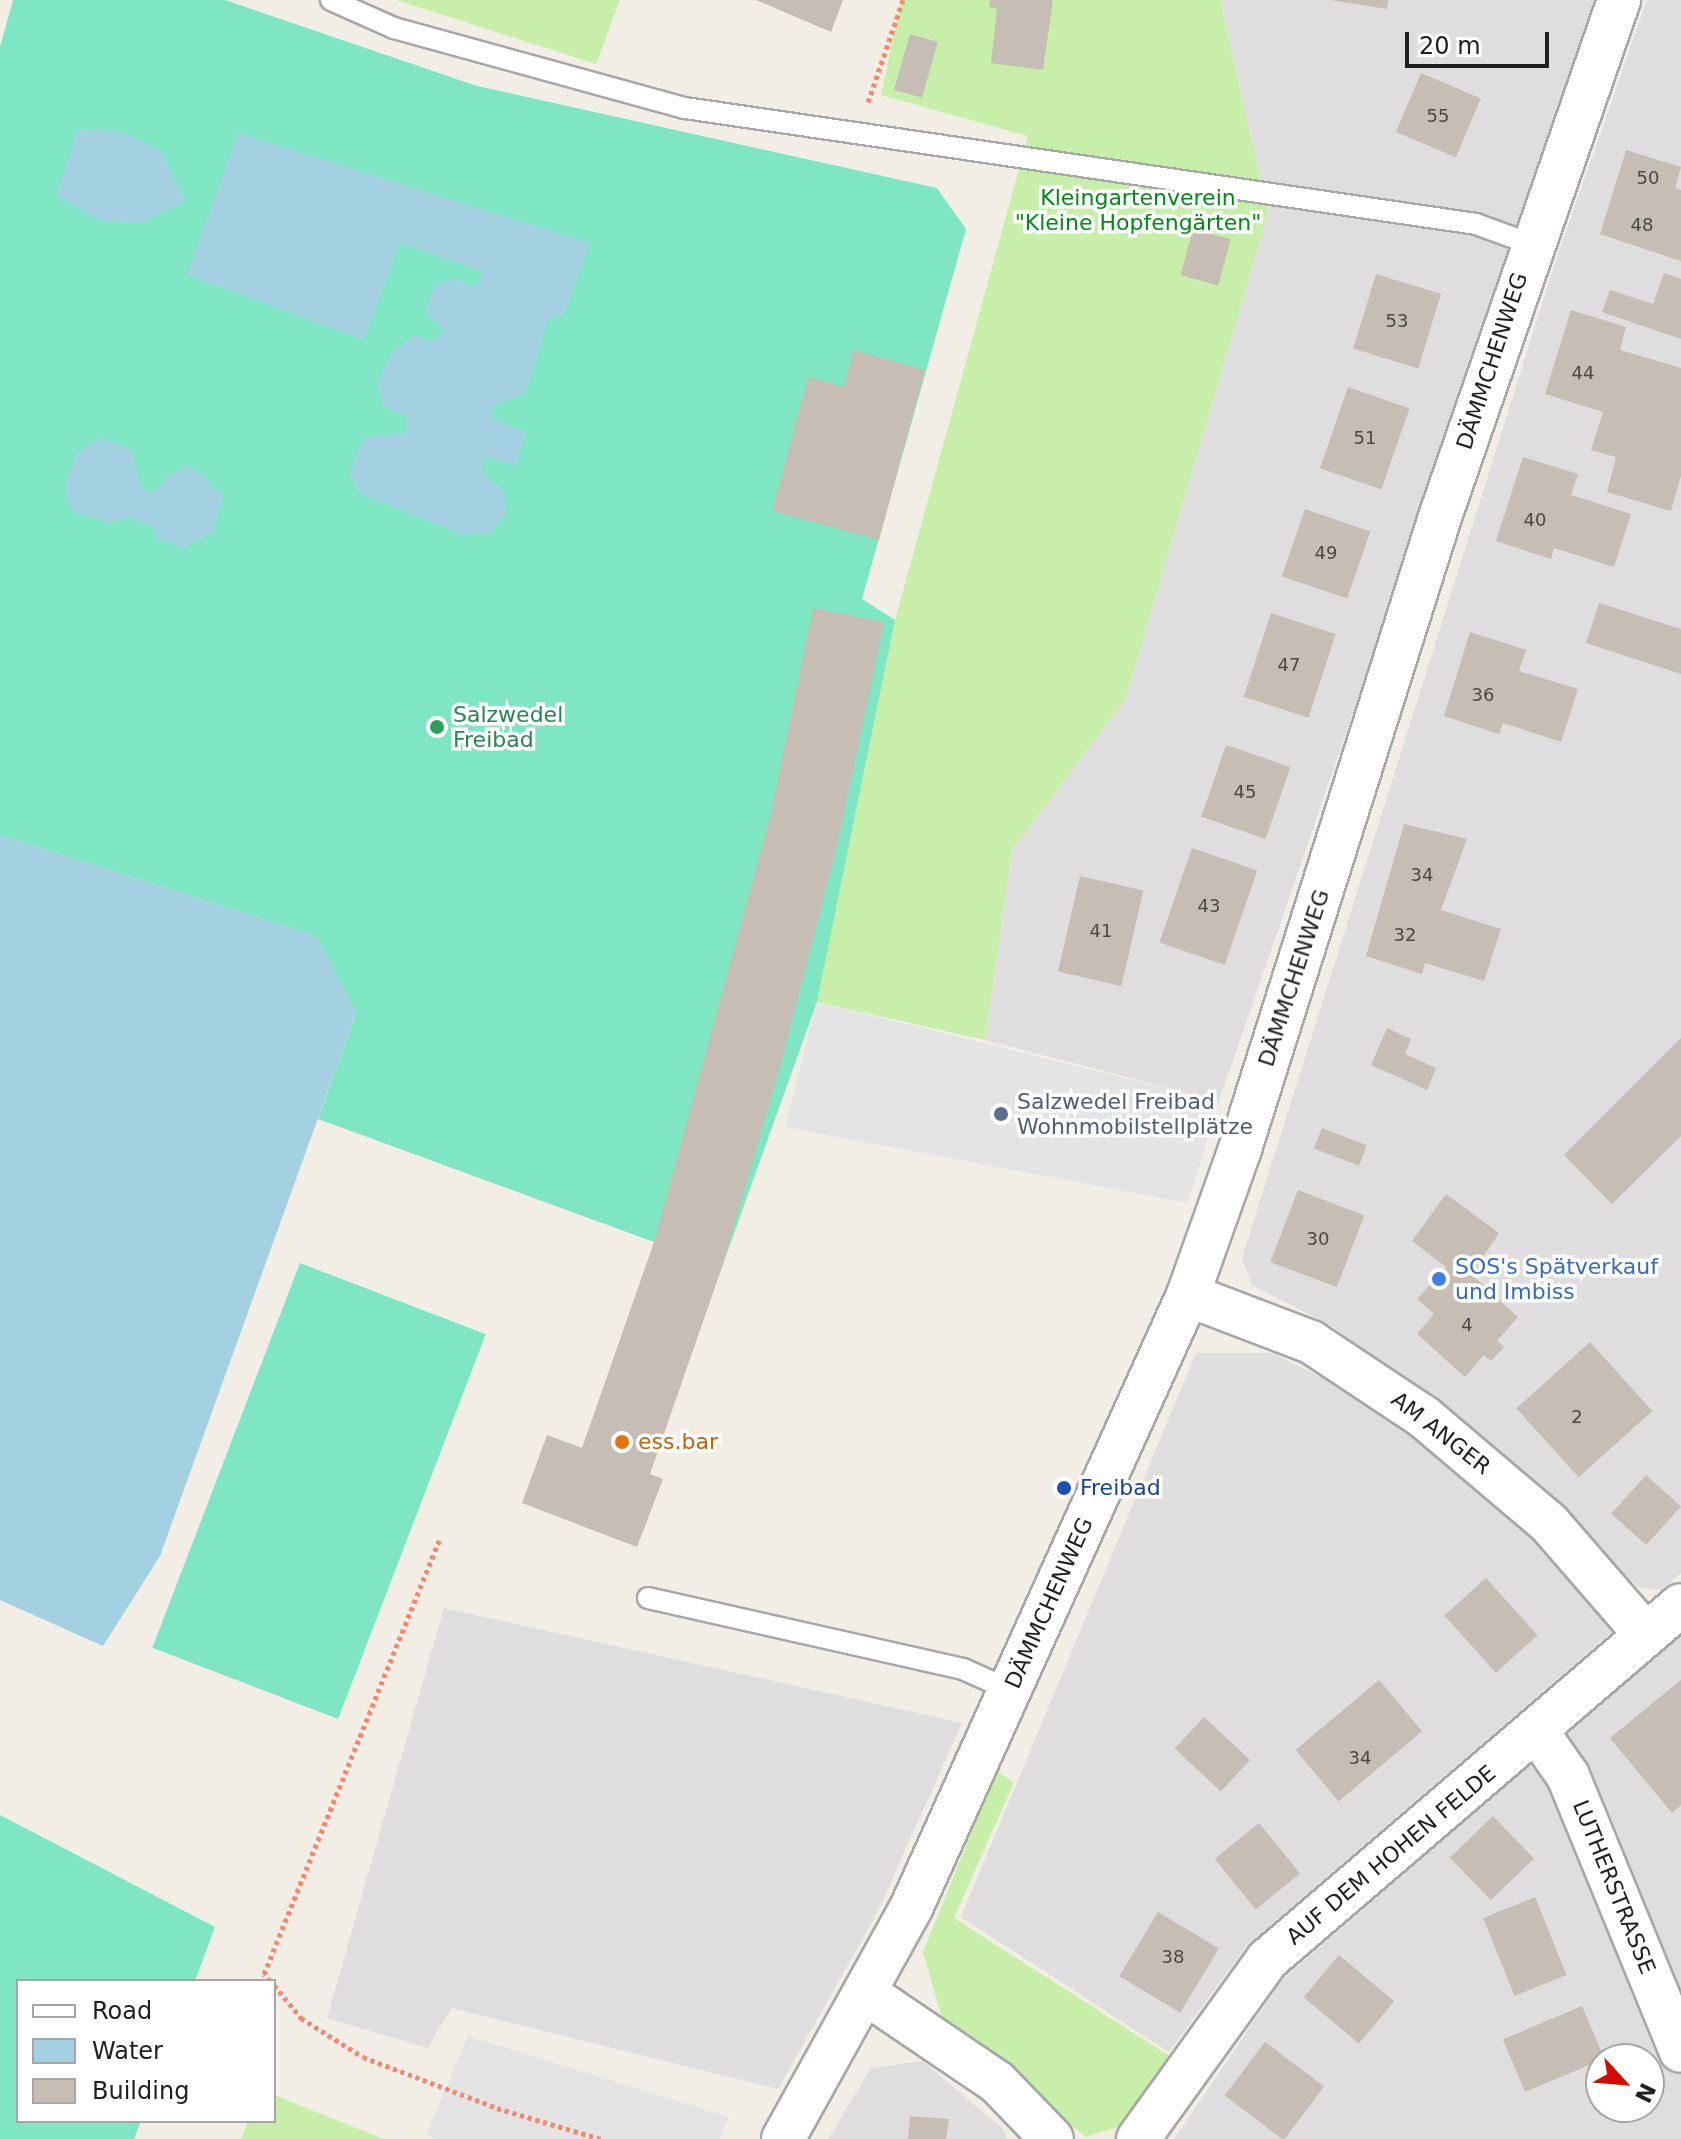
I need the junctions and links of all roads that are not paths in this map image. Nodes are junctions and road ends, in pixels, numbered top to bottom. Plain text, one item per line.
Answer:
1 (331, 0) edge
2 (1619, 0) edge
3 (1531, 244) junction
4 (1188, 1295) junction
5 (648, 1598) dead end
6 (1681, 1605) edge
7 (1646, 1635) junction
8 (1010, 1690) junction
9 (1536, 1730) junction
10 (867, 1994) junction
11 (1681, 2051) edge
12 (783, 2139) edge
13 (1052, 2139) edge
14 (1138, 2139) edge

1 - 3 lane
2 - 3 street, DÄMMCHENWEG
3 - 4 street, DÄMMCHENWEG
4 - 7 street, AM ANGER
4 - 8 street, DÄMMCHENWEG
5 - 8 lane
6 - 7 street, AUF DEM HOHEN FELDE
7 - 9 street, AUF DEM HOHEN FELDE
8 - 10 street, DÄMMCHENWEG
9 - 11 street, LUTHERSTRASSE
9 - 14 street, AUF DEM HOHEN FELDE
10 - 12 street, DÄMMCHENWEG
10 - 13 street

